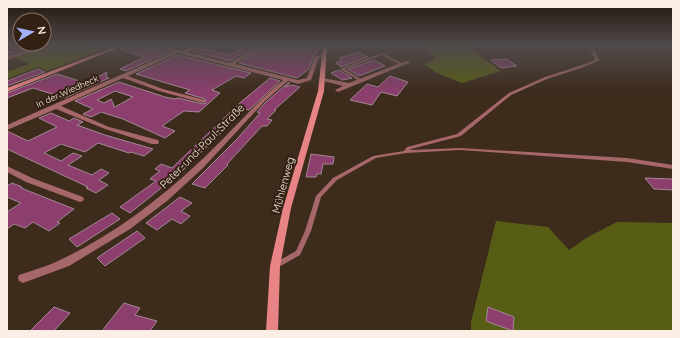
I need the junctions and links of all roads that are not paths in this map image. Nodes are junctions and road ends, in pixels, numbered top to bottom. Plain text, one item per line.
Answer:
1 (80, 62) edge
2 (157, 62) edge
3 (218, 62) edge
4 (235, 62) edge
5 (315, 62) edge
6 (324, 62) edge
7 (361, 62) edge
8 (398, 62) edge
9 (408, 62) dead end
10 (594, 62) edge
11 (402, 64) junction
12 (230, 65) junction
13 (123, 76) junction
14 (287, 80) junction
15 (323, 80) junction
16 (360, 81) junction
17 (352, 85) junction
18 (7, 90) edge
19 (338, 90) dead end
20 (203, 100) dead end
21 (55, 106) junction
22 (7, 128) edge
23 (154, 142) dead end
24 (406, 152) junction
25 (673, 167) edge
26 (7, 169) edge
27 (80, 199) dead end
28 (276, 266) junction
29 (23, 278) dead end
30 (272, 331) edge

1 - 18 street
2 - 13 street, In der Wiedheck
3 - 12 street
4 - 12 street
5 - 14 street
6 - 15 street, Mühlenweg
7 - 16 lane
8 - 11 lane
9 - 11 street
10 - 24 lane
11 - 16 street
12 - 14 street
13 - 20 street
13 - 21 street, In der Wiedheck
14 - 29 street, Peter-und-Paul-Straße
15 - 17 street
15 - 28 street, Mühlenweg
16 - 17 street
17 - 19 street
21 - 22 street, In der Wiedheck
21 - 23 street
24 - 25 lane
24 - 28 lane
26 - 27 street
28 - 30 street, Mühlenweg

